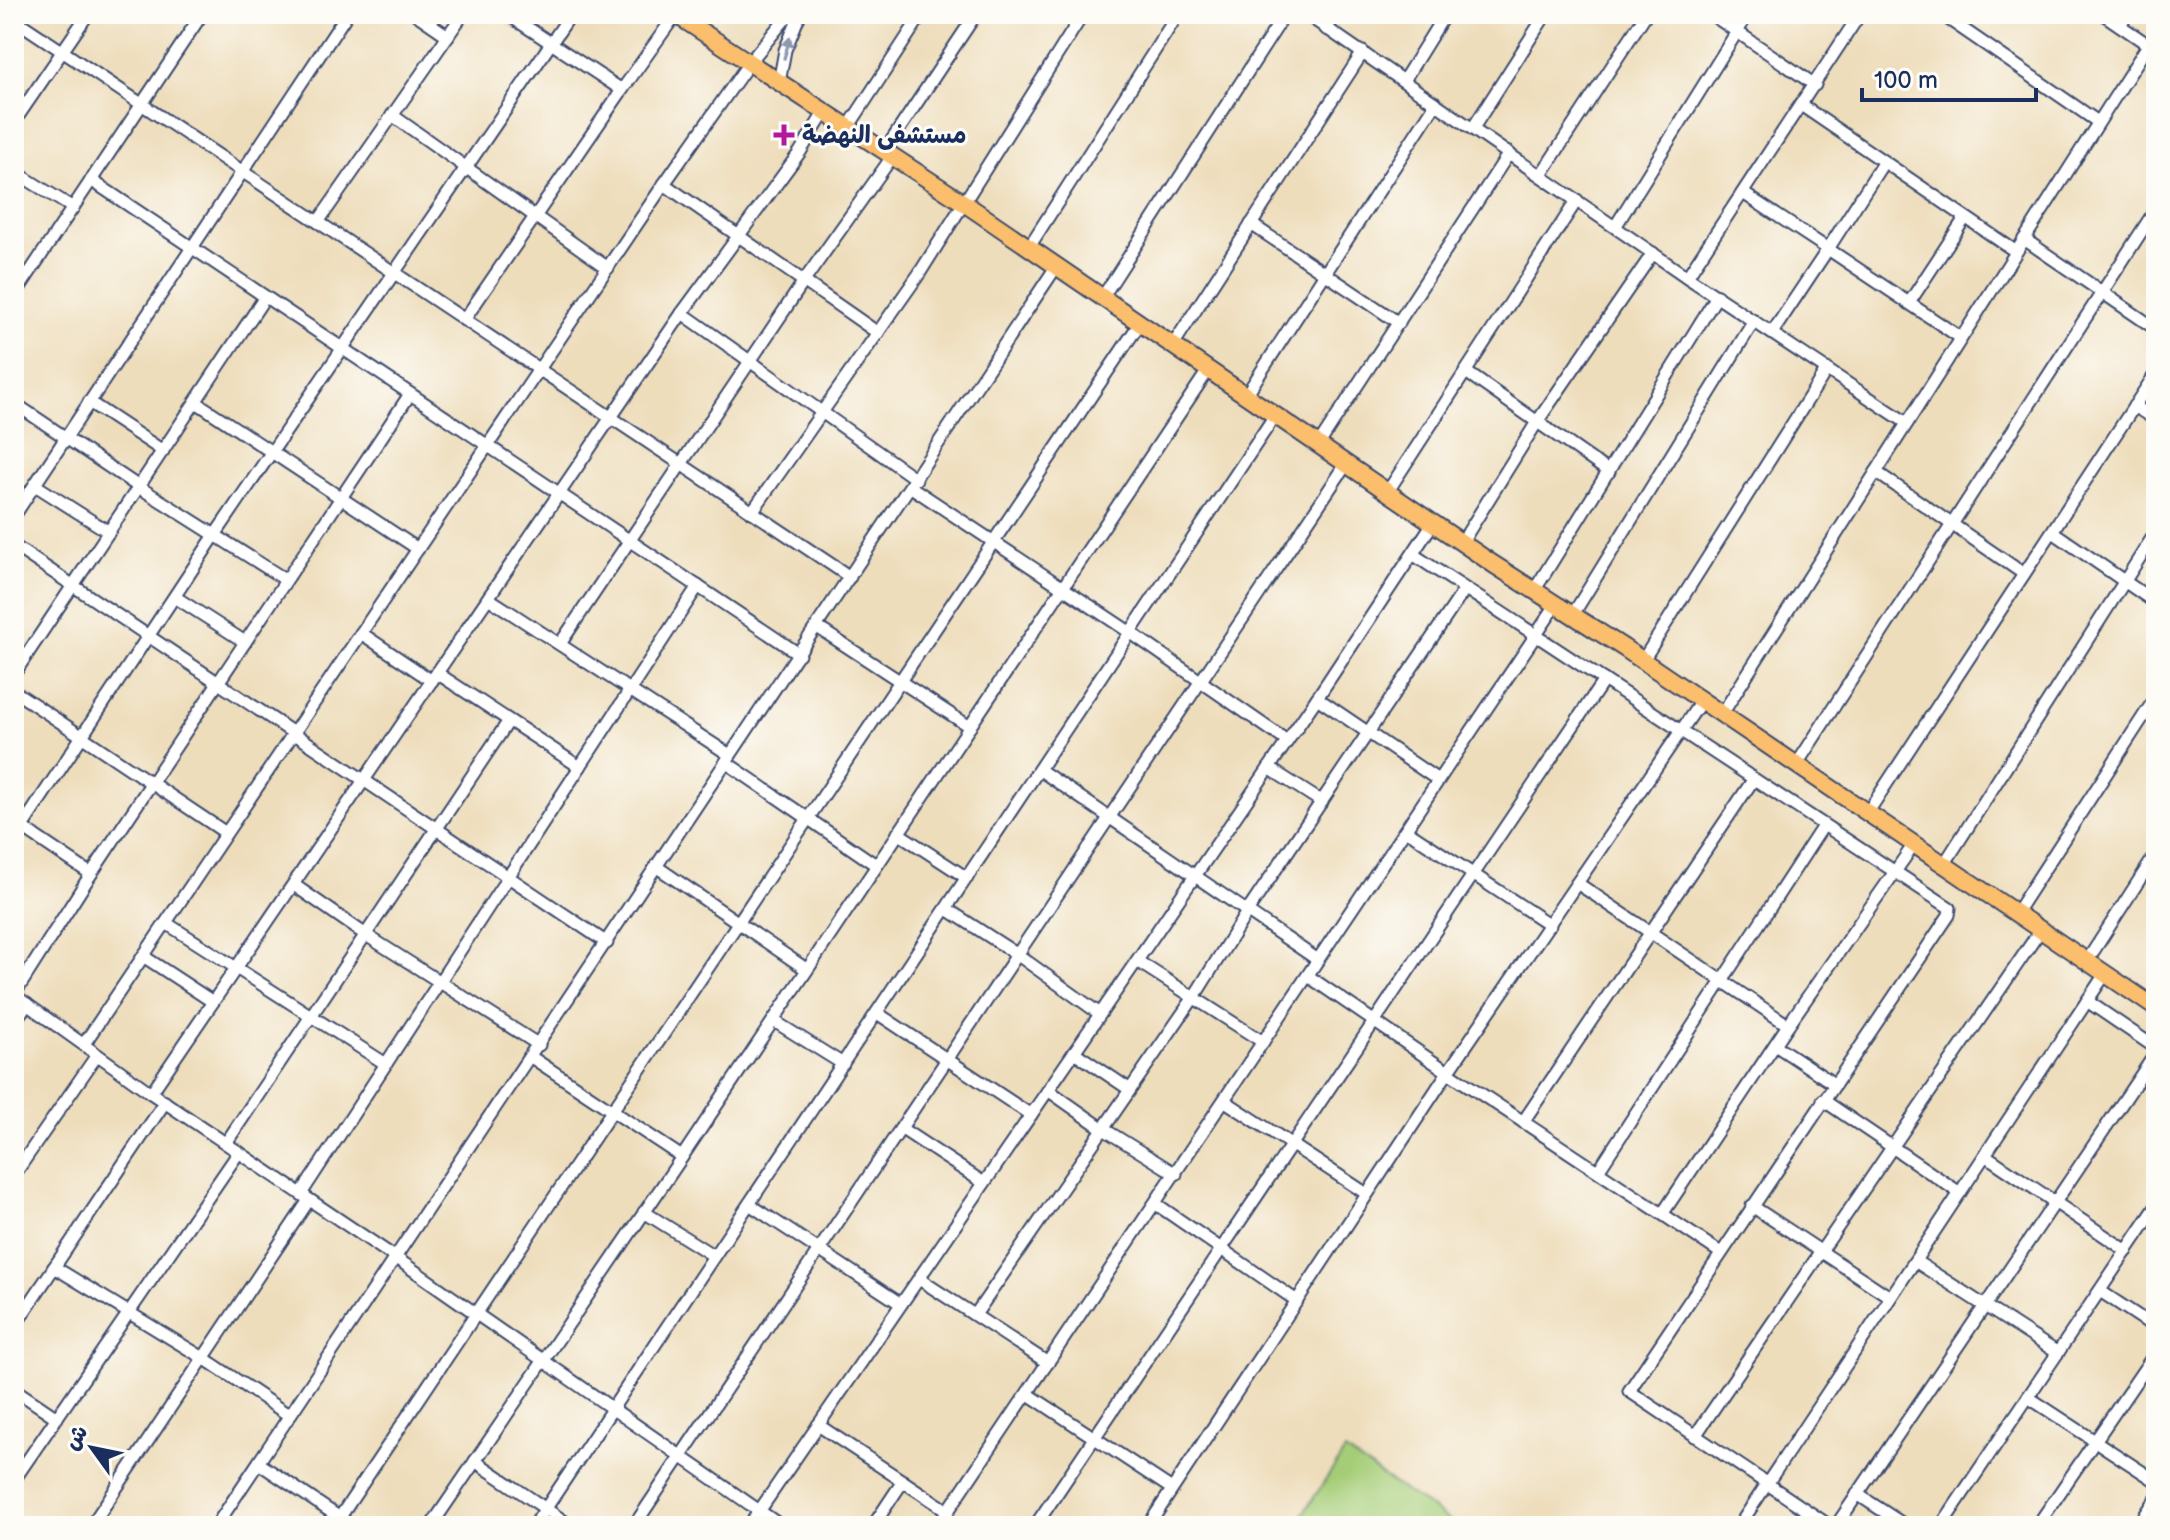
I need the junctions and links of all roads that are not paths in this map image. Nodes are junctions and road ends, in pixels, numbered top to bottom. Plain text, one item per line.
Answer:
1 (88, 14) edge
2 (202, 14) edge
3 (347, 14) edge
4 (416, 14) edge
5 (463, 14) edge
6 (507, 14) edge
7 (571, 14) edge
8 (676, 14) edge
9 (789, 14) edge
10 (800, 14) edge
11 (922, 14) edge
12 (976, 14) edge
13 (1083, 14) edge
14 (1178, 14) edge
15 (1285, 14) edge
16 (1306, 14) edge
17 (1336, 14) edge
18 (1445, 14) edge
19 (1546, 14) edge
20 (1646, 14) edge
21 (1711, 14) edge
22 (1748, 14) edge
23 (1860, 14) edge
24 (1941, 14) edge
25 (2103, 14) edge
26 (2127, 14) edge
27 (14, 19) edge
28 (2120, 25) junction
29 (1326, 29) junction
30 (1736, 31) junction
31 (448, 36) junction
32 (552, 45) junction
33 (2152, 47) edge
34 (62, 51) junction
35 (1363, 52) junction
36 (749, 63) junction
37 (1404, 80) junction
38 (779, 83) junction
39 (1815, 85) junction
40 (622, 90) junction
41 (1436, 103) junction
42 (142, 104) junction
43 (1801, 105) junction
44 (824, 113) junction
45 (392, 115) junction
46 (14, 122) edge
47 (2098, 122) junction
48 (1473, 128) junction
49 (847, 129) junction
50 (1509, 153) junction
51 (888, 155) junction
52 (1883, 163) junction
53 (466, 168) junction
54 (14, 171) edge
55 (242, 172) junction
56 (1541, 175) junction
57 (91, 180) junction
58 (664, 184) junction
59 (1743, 193) junction
60 (1577, 200) junction
61 (964, 203) junction
62 (73, 208) junction
63 (2156, 209) edge
64 (534, 217) junction
65 (1965, 218) junction
66 (318, 222) junction
67 (1251, 224) junction
68 (1615, 227) junction
69 (739, 235) junction
70 (2024, 239) junction
71 (1029, 247) junction
72 (192, 248) junction
73 (1828, 249) junction
74 (2015, 251) junction
75 (1653, 253) junction
76 (1056, 267) junction
77 (608, 268) junction
78 (393, 272) junction
79 (1324, 274) junction
80 (1687, 277) junction
81 (804, 281) junction
82 (2103, 292) junction
83 (14, 296) edge
84 (1717, 296) junction
85 (265, 297) junction
86 (1102, 298) junction
87 (1909, 303) junction
88 (682, 313) junction
89 (464, 320) junction
90 (1754, 321) junction
91 (1140, 323) junction
92 (1399, 323) junction
93 (2156, 329) edge
94 (878, 333) junction
95 (1772, 333) junction
96 (1961, 338) junction
97 (1173, 345) junction
98 (342, 348) junction
99 (751, 362) junction
100 (1209, 369) junction
101 (1827, 369) junction
102 (539, 370) junction
103 (1466, 372) junction
104 (2156, 373) edge
105 (410, 394) junction
106 (1246, 395) junction
107 (89, 402) junction
108 (196, 402) junction
109 (14, 403) edge
110 (2134, 406) junction
111 (821, 412) junction
112 (1276, 414) junction
113 (611, 418) junction
114 (2156, 420) edge
115 (1537, 422) junction
116 (1907, 423) junction
117 (66, 437) junction
118 (1319, 444) junction
119 (488, 446) junction
120 (163, 451) junction
121 (271, 454) junction
122 (1347, 463) junction
123 (681, 465) junction
124 (1609, 472) junction
125 (1876, 472) junction
126 (913, 483) junction
127 (35, 485) junction
128 (139, 487) junction
129 (1388, 491) junction
130 (559, 494) junction
131 (340, 499) junction
132 (752, 512) junction
133 (14, 516) edge
134 (1433, 523) junction
135 (1954, 525) junction
136 (109, 532) junction
137 (2053, 532) junction
138 (2156, 532) edge
139 (215, 535) junction
140 (630, 541) junction
141 (1462, 542) junction
142 (994, 543) junction
143 (14, 546) edge
144 (418, 549) junction
145 (1414, 555) junction
146 (2024, 574) junction
147 (850, 577) junction
148 (286, 580) junction
149 (2125, 582) junction
150 (73, 586) junction
151 (698, 586) junction
152 (1063, 588) junction
153 (1465, 589) junction
154 (1534, 591) junction
155 (175, 597) junction
156 (488, 598) junction
157 (2156, 603) edge
158 (1556, 605) junction
159 (1572, 616) junction
160 (817, 627) junction
161 (361, 633) junction
162 (1131, 633) junction
163 (1535, 635) junction
164 (149, 636) junction
165 (245, 642) junction
166 (560, 644) junction
167 (799, 654) junction
168 (1643, 660) junction
169 (14, 674) edge
170 (435, 677) junction
171 (1604, 680) junction
172 (901, 681) junction
173 (1203, 682) junction
174 (218, 683) junction
175 (630, 689) junction
176 (14, 691) edge
177 (2156, 697) edge
178 (1317, 698) junction
179 (1702, 700) junction
180 (1722, 714) junction
181 (508, 722) junction
182 (970, 727) junction
183 (1681, 731) junction
184 (294, 733) junction
185 (1368, 733) junction
186 (82, 736) junction
187 (1287, 741) junction
188 (729, 759) junction
189 (1797, 764) junction
190 (580, 767) junction
191 (1269, 768) junction
192 (1040, 770) junction
193 (1438, 780) junction
194 (1753, 780) junction
195 (366, 781) junction
196 (151, 783) junction
197 (1322, 802) junction
198 (1868, 812) junction
199 (809, 819) junction
200 (1110, 819) junction
201 (18, 825) edge
202 (1823, 826) junction
203 (436, 829) junction
204 (1406, 830) junction
205 (226, 833) junction
206 (898, 833) junction
207 (14, 839) edge
208 (1915, 843) junction
209 (2156, 854) edge
210 (1945, 863) junction
211 (876, 865) junction
212 (657, 867) junction
213 (1895, 872) junction
214 (1472, 873) junction
215 (91, 874) junction
216 (507, 876) junction
217 (1195, 876) junction
218 (967, 878) junction
219 (1577, 883) junction
220 (294, 885) junction
221 (947, 909) junction
222 (2017, 911) junction
223 (1247, 912) junction
224 (166, 923) junction
225 (739, 923) junction
226 (1550, 925) junction
227 (2042, 928) junction
228 (1650, 932) junction
229 (366, 935) junction
230 (607, 943) junction
231 (1018, 955) junction
232 (143, 956) junction
233 (1318, 960) junction
234 (1137, 961) junction
235 (2087, 961) junction
236 (806, 969) junction
237 (236, 970) junction
238 (2105, 974) junction
239 (1308, 976) junction
240 (1721, 980) junction
241 (441, 982) junction
242 (1194, 997) junction
243 (2087, 1001) junction
244 (213, 1002) junction
245 (27, 1004) junction
246 (2156, 1008) edge
247 (877, 1013) junction
248 (1100, 1014) junction
249 (311, 1016) junction
250 (774, 1021) junction
251 (1376, 1021) junction
252 (14, 1022) edge
253 (1788, 1025) junction
254 (1263, 1042) junction
255 (84, 1044) junction
256 (539, 1045) junction
257 (1775, 1045) junction
258 (2156, 1050) edge
259 (1074, 1052) junction
260 (97, 1055) junction
261 (531, 1057) junction
262 (948, 1060) junction
263 (386, 1064) junction
264 (843, 1064) junction
265 (1448, 1072) junction
266 (1834, 1084) junction
267 (1129, 1089) junction
268 (1048, 1090) junction
269 (151, 1093) junction
270 (1823, 1100) junction
271 (1225, 1101) junction
272 (165, 1102) junction
273 (612, 1110) junction
274 (1031, 1115) junction
275 (1523, 1122) junction
276 (1102, 1128) junction
277 (902, 1129) junction
278 (226, 1143) junction
279 (1293, 1145) junction
280 (1891, 1146) junction
281 (239, 1152) junction
282 (1985, 1155) junction
283 (682, 1157) junction
284 (1598, 1171) junction
285 (1176, 1174) junction
286 (14, 1175) edge
287 (984, 1183) junction
288 (1960, 1193) junction
289 (1367, 1194) junction
290 (305, 1197) junction
291 (2055, 1202) junction
292 (749, 1204) junction
293 (1156, 1204) junction
294 (1752, 1206) junction
295 (2156, 1207) edge
296 (644, 1212) junction
297 (1663, 1213) junction
298 (1223, 1250) junction
299 (1820, 1250) junction
300 (819, 1251) junction
301 (2127, 1251) junction
302 (1721, 1253) junction
303 (714, 1256) junction
304 (396, 1258) junction
305 (1915, 1261) junction
306 (54, 1267) junction
307 (919, 1279) junction
308 (2100, 1291) junction
309 (1890, 1297) junction
310 (1297, 1301) junction
311 (901, 1304) junction
312 (1984, 1306) junction
313 (130, 1313) junction
314 (475, 1314) junction
315 (975, 1315) junction
316 (14, 1327) edge
317 (2156, 1328) edge
318 (2156, 1352) edge
319 (2058, 1353) junction
320 (205, 1359) junction
321 (542, 1361) junction
322 (1048, 1363) junction
323 (14, 1389) edge
324 (1028, 1394) junction
325 (2028, 1397) junction
326 (612, 1409) junction
327 (290, 1416) junction
328 (57, 1418) junction
329 (818, 1425) junction
330 (1695, 1436) junction
331 (1096, 1438) junction
332 (2096, 1441) junction
333 (681, 1456) junction
334 (475, 1461) junction
335 (260, 1464) junction
336 (14, 1480) edge
337 (903, 1481) junction
338 (2156, 1481) edge
339 (1767, 1485) junction
340 (1172, 1489) junction
341 (1857, 1494) junction
342 (2156, 1499) edge
343 (546, 1509) junction
344 (760, 1511) junction
345 (948, 1511) junction
346 (336, 1522) edge
347 (91, 1526) edge
348 (216, 1526) edge
349 (352, 1526) edge
350 (431, 1526) edge
351 (534, 1526) edge
352 (571, 1526) edge
353 (634, 1526) edge
354 (749, 1526) edge
355 (781, 1526) edge
356 (873, 1526) edge
357 (938, 1526) edge
358 (1035, 1526) edge
359 (1148, 1526) edge
360 (1739, 1526) edge
361 (1830, 1526) edge
362 (1836, 1526) edge
363 (1906, 1526) edge
364 (1941, 1526) edge
365 (2037, 1526) edge
366 (2138, 1526) edge

1 - 34 street
2 - 42 street
3 - 55 street
4 - 31 street
5 - 31 street
6 - 32 street
7 - 32 street
8 - 36 highway
8 - 40 street
9 - 36 street
38 -> 10 street
11 - 49 street
12 - 51 street
13 - 61 street
14 - 71 street
15 - 86 street
16 - 29 street
17 - 29 street
18 - 37 street
19 - 48 street
20 - 56 street
21 - 30 street
22 - 30 street
23 - 39 street
24 - 47 street
25 - 28 street
26 - 28 street
27 - 34 street
28 - 33 street
29 - 35 street
30 - 39 street
30 - 68 street
31 - 45 street
32 - 40 street
32 - 53 street
33 - 47 street
34 - 42 street
34 - 46 street
35 - 37 street
35 - 67 street
36 - 38 highway
36 - 58 street
37 - 41 street
38 - 44 highway
39 - 43 street
40 - 64 street
41 - 48 street
41 - 79 street
42 - 55 street
42 - 57 street
43 - 52 street
43 - 59 street
44 - 49 highway
44 - 69 street
45 - 53 street
45 - 66 street
47 - 70 street
48 - 50 street
49 - 51 highway
50 - 56 street
50 - 92 street
51 - 61 highway
51 - 81 street
52 - 65 street
52 - 73 street
53 - 64 street
53 - 78 street
54 - 62 street
55 - 66 street
55 - 72 street
56 - 60 street
57 - 62 street
57 - 72 street
58 - 69 street
58 - 77 street
59 - 73 street
59 - 80 street
60 - 68 street
60 - 103 street
61 - 71 highway
61 - 94 street
62 - 83 street
63 - 82 street
64 - 77 street
64 - 89 street
65 - 74 street
65 - 87 street
66 - 78 street
67 - 79 street
67 - 97 street
68 - 75 street
69 - 81 street
69 - 88 street
70 - 74 street
70 - 82 street
71 - 76 highway
72 - 85 street
72 - 107 street
73 - 87 street
73 - 95 street
74 - 96 street
75 - 80 street
75 - 115 street
76 - 86 highway
76 - 126 street
77 - 102 street
78 - 89 street
78 - 98 street
79 - 92 street
79 - 106 street
80 - 84 street
81 - 94 street
81 - 99 street
82 - 93 street
82 - 135 street
84 - 90 street
84 - 124 street
85 - 98 street
85 - 108 street
86 - 91 highway
87 - 96 street
88 - 99 street
88 - 113 street
89 - 102 street
90 - 95 street
90 - 159 street
91 - 97 highway
91 - 142 street
92 - 118 street
94 - 111 street
95 - 101 street
96 - 116 street
97 - 100 highway
98 - 105 street
98 - 121 street
99 - 111 street
99 - 123 street
100 - 106 highway
100 - 152 street
101 - 116 street
101 - 168 street
102 - 113 street
102 - 119 street
103 - 115 street
103 - 129 street
104 - 110 street
105 - 119 street
105 - 131 street
106 - 112 highway
107 - 117 street
107 - 120 street
108 - 120 street
108 - 121 street
109 - 117 street
110 - 114 street
110 - 137 street
111 - 126 street
111 - 132 street
112 - 118 highway
112 - 162 street
113 - 123 street
113 - 130 street
115 - 124 street
115 - 141 street
116 - 125 street
117 - 127 street
117 - 128 street
118 - 122 highway
119 - 130 street
119 - 144 street
120 - 128 street
121 - 131 street
121 - 139 street
122 - 129 highway
122 - 173 street
123 - 132 street
123 - 140 street
124 - 154 street
125 - 135 street
125 - 180 street
126 - 142 street
126 - 147 street
127 - 133 street
127 - 136 street
128 - 136 street
128 - 139 street
129 - 134 highway
130 - 140 street
130 - 156 street
131 - 144 street
131 - 148 street
132 - 147 street
134 - 141 highway
134 - 145 street
135 - 146 street
135 - 189 street
136 - 150 street
137 - 146 street
137 - 149 street
138 - 149 street
139 - 148 street
139 - 155 street
140 - 151 street
140 - 166 street
141 - 154 highway
142 - 152 street
142 - 172 street
143 - 150 street
144 - 161 street
145 - 153 street
145 - 178 street
146 - 198 street
147 - 160 street
148 - 165 street
149 - 157 street
149 - 210 street
150 - 164 street
150 - 169 street
151 - 167 street
151 - 175 street
152 - 162 street
152 - 182 street
153 - 163 street
153 - 185 street
154 - 158 highway
155 - 164 street
155 - 165 street
156 - 166 street
156 - 170 street
158 - 159 highway
158 - 163 street
159 - 168 highway
160 - 167 street
160 - 172 street
161 - 170 street
161 - 184 street
162 - 173 street
162 - 192 street
163 - 171 street
163 - 193 street
164 - 174 street
164 - 186 street
165 - 174 street
166 - 175 street
167 - 188 street
168 - 179 highway
170 - 181 street
170 - 195 street
171 - 183 street
171 - 214 street
172 - 182 street
172 - 199 street
173 - 187 street
173 - 200 street
174 - 184 street
174 - 196 street
175 - 188 street
175 - 190 street
176 - 186 street
177 - 222 street
178 - 185 street
178 - 187 street
179 - 180 highway
179 - 183 street
180 - 189 highway
181 - 190 street
181 - 203 street
182 - 206 street
183 - 194 street
183 - 219 street
184 - 195 street
184 - 205 street
185 - 193 street
185 - 197 street
186 - 196 street
186 - 201 street
187 - 191 street
188 - 199 street
188 - 212 street
189 - 198 highway
190 - 216 street
191 - 197 street
191 - 217 street
192 - 200 street
192 - 218 street
193 - 204 street
194 - 202 street
194 - 228 street
195 - 203 street
195 - 220 street
196 - 205 street
196 - 215 street
197 - 223 street
198 - 208 highway
199 - 211 street
199 - 225 street
200 - 217 street
200 - 231 street
201 - 207 street
201 - 215 street
202 - 213 street
202 - 240 street
203 - 216 street
203 - 229 street
204 - 214 street
204 - 233 street
205 - 224 street
206 - 211 street
206 - 218 street
208 - 210 highway
208 - 213 street
209 - 235 street
210 - 222 highway
211 - 236 street
212 - 225 street
212 - 230 street
213 - 253 street
213 - 266 street
214 - 226 street
214 - 251 street
215 - 245 street
216 - 230 street
216 - 241 street
217 - 223 street
217 - 234 street
218 - 221 street
219 - 226 street
219 - 228 street
220 - 229 street
220 - 237 street
221 - 231 street
221 - 247 street
222 - 227 highway
223 - 233 street
223 - 242 street
224 - 232 street
224 - 237 street
225 - 236 street
225 - 273 street
226 - 265 street
227 - 235 highway
227 - 280 street
228 - 240 street
228 - 275 street
229 - 241 street
229 - 249 street
230 - 256 street
231 - 248 street
231 - 262 street
232 - 244 street
232 - 255 street
233 - 239 street
234 - 242 street
234 - 248 street
235 - 238 highway
236 - 250 street
237 - 244 street
237 - 249 street
238 - 243 street
238 - 246 highway
239 - 251 street
239 - 254 street
240 - 253 street
240 - 284 street
241 - 256 street
241 - 263 street
242 - 254 street
242 - 267 street
243 - 258 street
243 - 282 street
244 - 269 street
245 - 252 street
245 - 255 street
247 - 262 street
247 - 264 street
248 - 259 street
249 - 263 street
249 - 278 street
250 - 264 street
250 - 283 street
251 - 265 street
251 - 279 street
253 - 257 street
254 - 271 street
255 - 260 street
256 - 261 street
257 - 266 street
257 - 297 street
258 - 291 street
259 - 267 street
259 - 268 street
260 - 269 street
260 - 286 street
261 - 273 street
261 - 304 street
262 - 274 street
262 - 277 street
263 - 290 street
264 - 292 street
265 - 275 street
265 - 289 street
266 - 270 street
267 - 276 street
268 - 274 street
268 - 276 street
269 - 272 street
270 - 280 street
270 - 294 street
271 - 279 street
271 - 285 street
272 - 278 street
272 - 306 street
273 - 283 street
273 - 314 street
274 - 287 street
275 - 284 street
276 - 285 street
276 - 315 street
277 - 287 street
277 - 300 street
278 - 281 street
279 - 289 street
279 - 298 street
280 - 288 street
280 - 299 street
281 - 290 street
281 - 313 street
282 - 288 street
282 - 291 street
283 - 296 street
284 - 297 street
285 - 293 street
287 - 307 street
288 - 305 street
289 - 310 street
290 - 304 street
290 - 320 street
291 - 301 street
291 - 312 street
292 - 300 street
292 - 303 street
293 - 298 street
293 - 322 street
294 - 299 street
294 - 302 street
295 - 301 street
296 - 303 street
296 - 321 street
297 - 302 street
298 - 310 street
298 - 331 street
299 - 309 street
299 - 330 street
300 - 311 street
300 - 333 street
301 - 308 street
302 - 330 street
303 - 326 street
304 - 314 street
304 - 327 street
305 - 309 street
305 - 312 street
306 - 313 street
306 - 316 street
307 - 311 street
307 - 315 street
308 - 317 street
308 - 319 street
309 - 339 street
310 - 340 street
311 - 329 street
312 - 319 street
312 - 341 street
313 - 320 street
313 - 328 street
314 - 321 street
314 - 346 street
315 - 322 street
318 - 332 street
319 - 325 street
320 - 327 street
320 - 347 street
321 - 326 street
321 - 334 street
322 - 324 street
323 - 328 street
324 - 331 street
324 - 345 street
325 - 332 street
325 - 364 street
326 - 333 street
326 - 343 street
327 - 335 street
328 - 336 street
329 - 337 street
329 - 344 street
330 - 339 street
331 - 340 street
331 - 358 street
332 - 338 street
332 - 365 street
333 - 344 street
333 - 353 street
334 - 343 street
334 - 350 street
335 - 346 street
335 - 348 street
337 - 345 street
337 - 356 street
339 - 360 street
339 - 361 street
340 - 359 street
341 - 362 street
341 - 363 street
342 - 366 street
343 - 351 street
343 - 352 street
344 - 354 street
344 - 355 street
345 - 357 street
346 - 349 street

